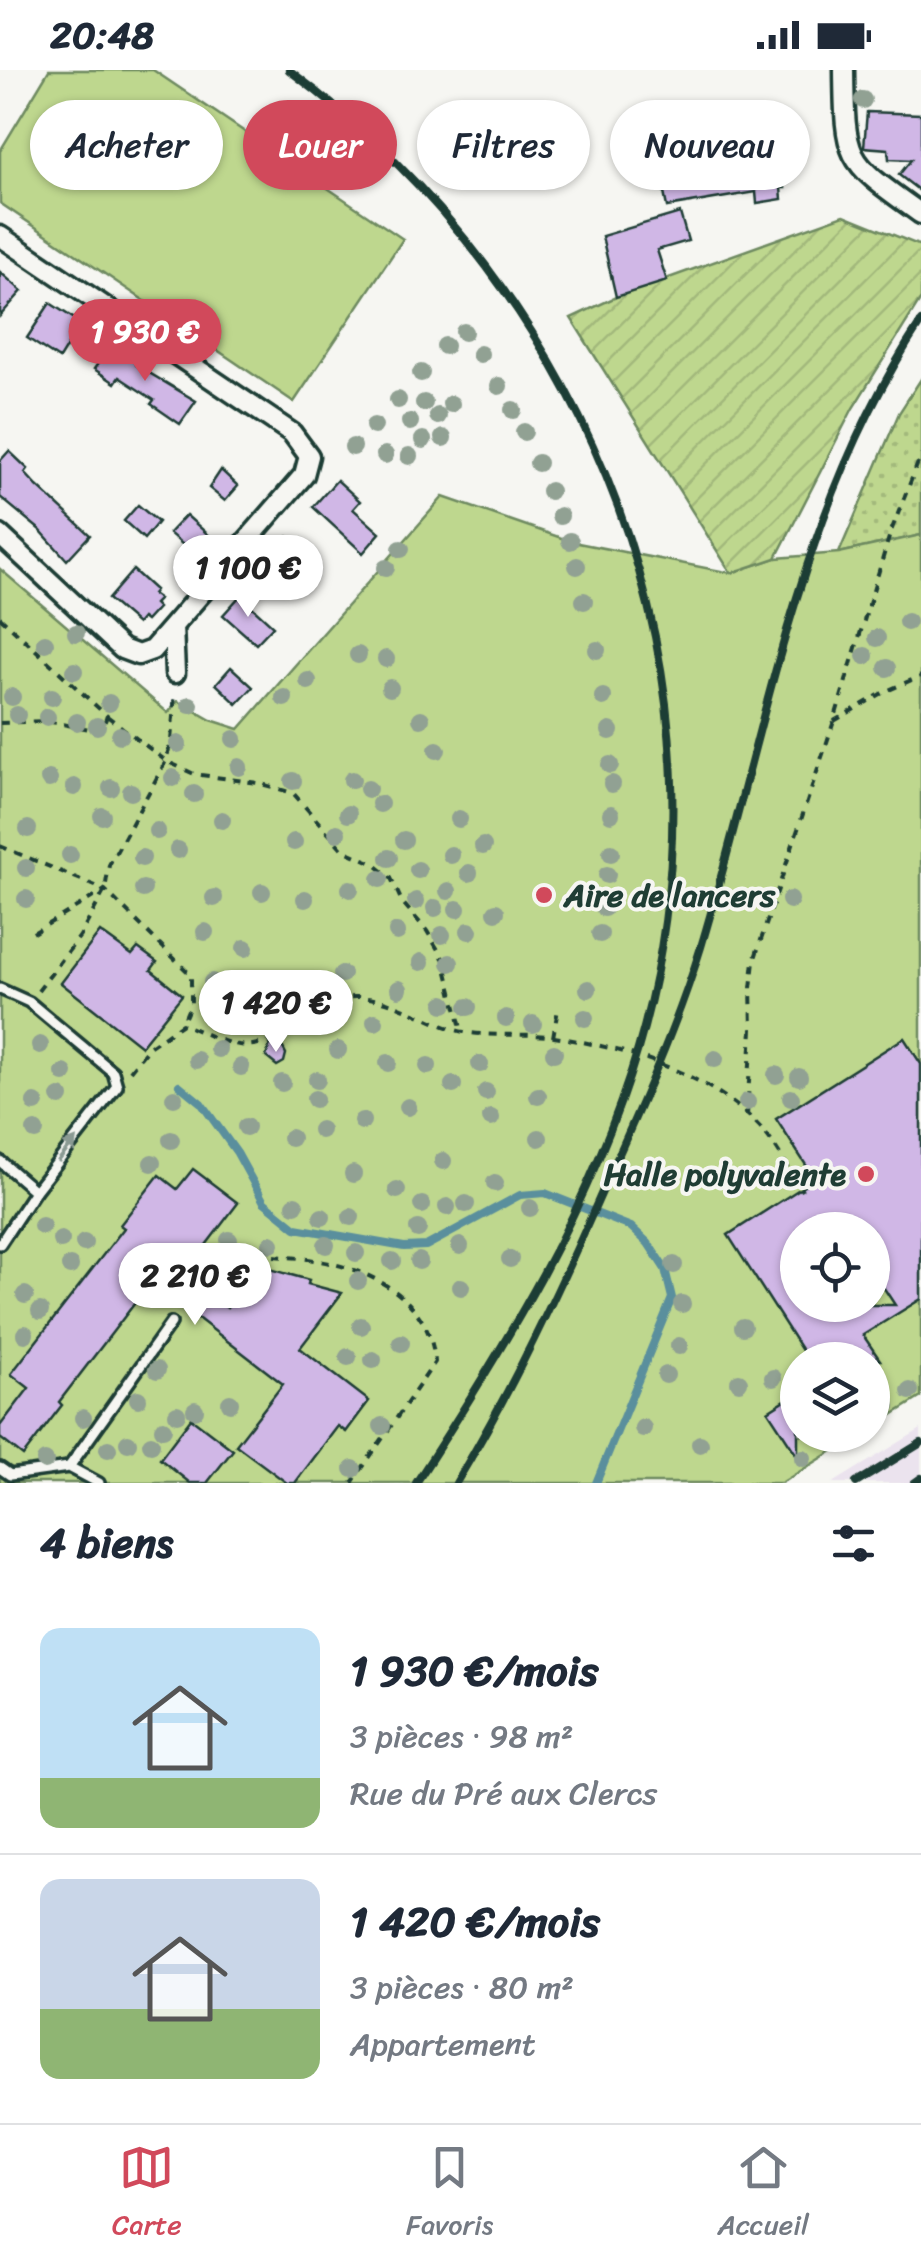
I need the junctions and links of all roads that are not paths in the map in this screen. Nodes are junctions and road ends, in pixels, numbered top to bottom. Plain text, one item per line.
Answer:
1 (844, 70) edge
2 (921, 214) edge
3 (0, 236) edge
4 (0, 535) edge
5 (172, 626) junction
6 (175, 673) road end
7 (0, 989) edge
8 (0, 1160) edge
9 (34, 1190) junction
10 (0, 1244) edge
11 (171, 1323) dead end
12 (69, 1466) junction
13 (0, 1468) edge
14 (99, 1483) edge

1 - 2 street
3 - 5 street
4 - 5 street
5 - 6 street
9 -> 7 lane
8 - 9 lane
9 - 10 lane
11 - 12 lane
12 - 13 lane
12 - 14 lane

